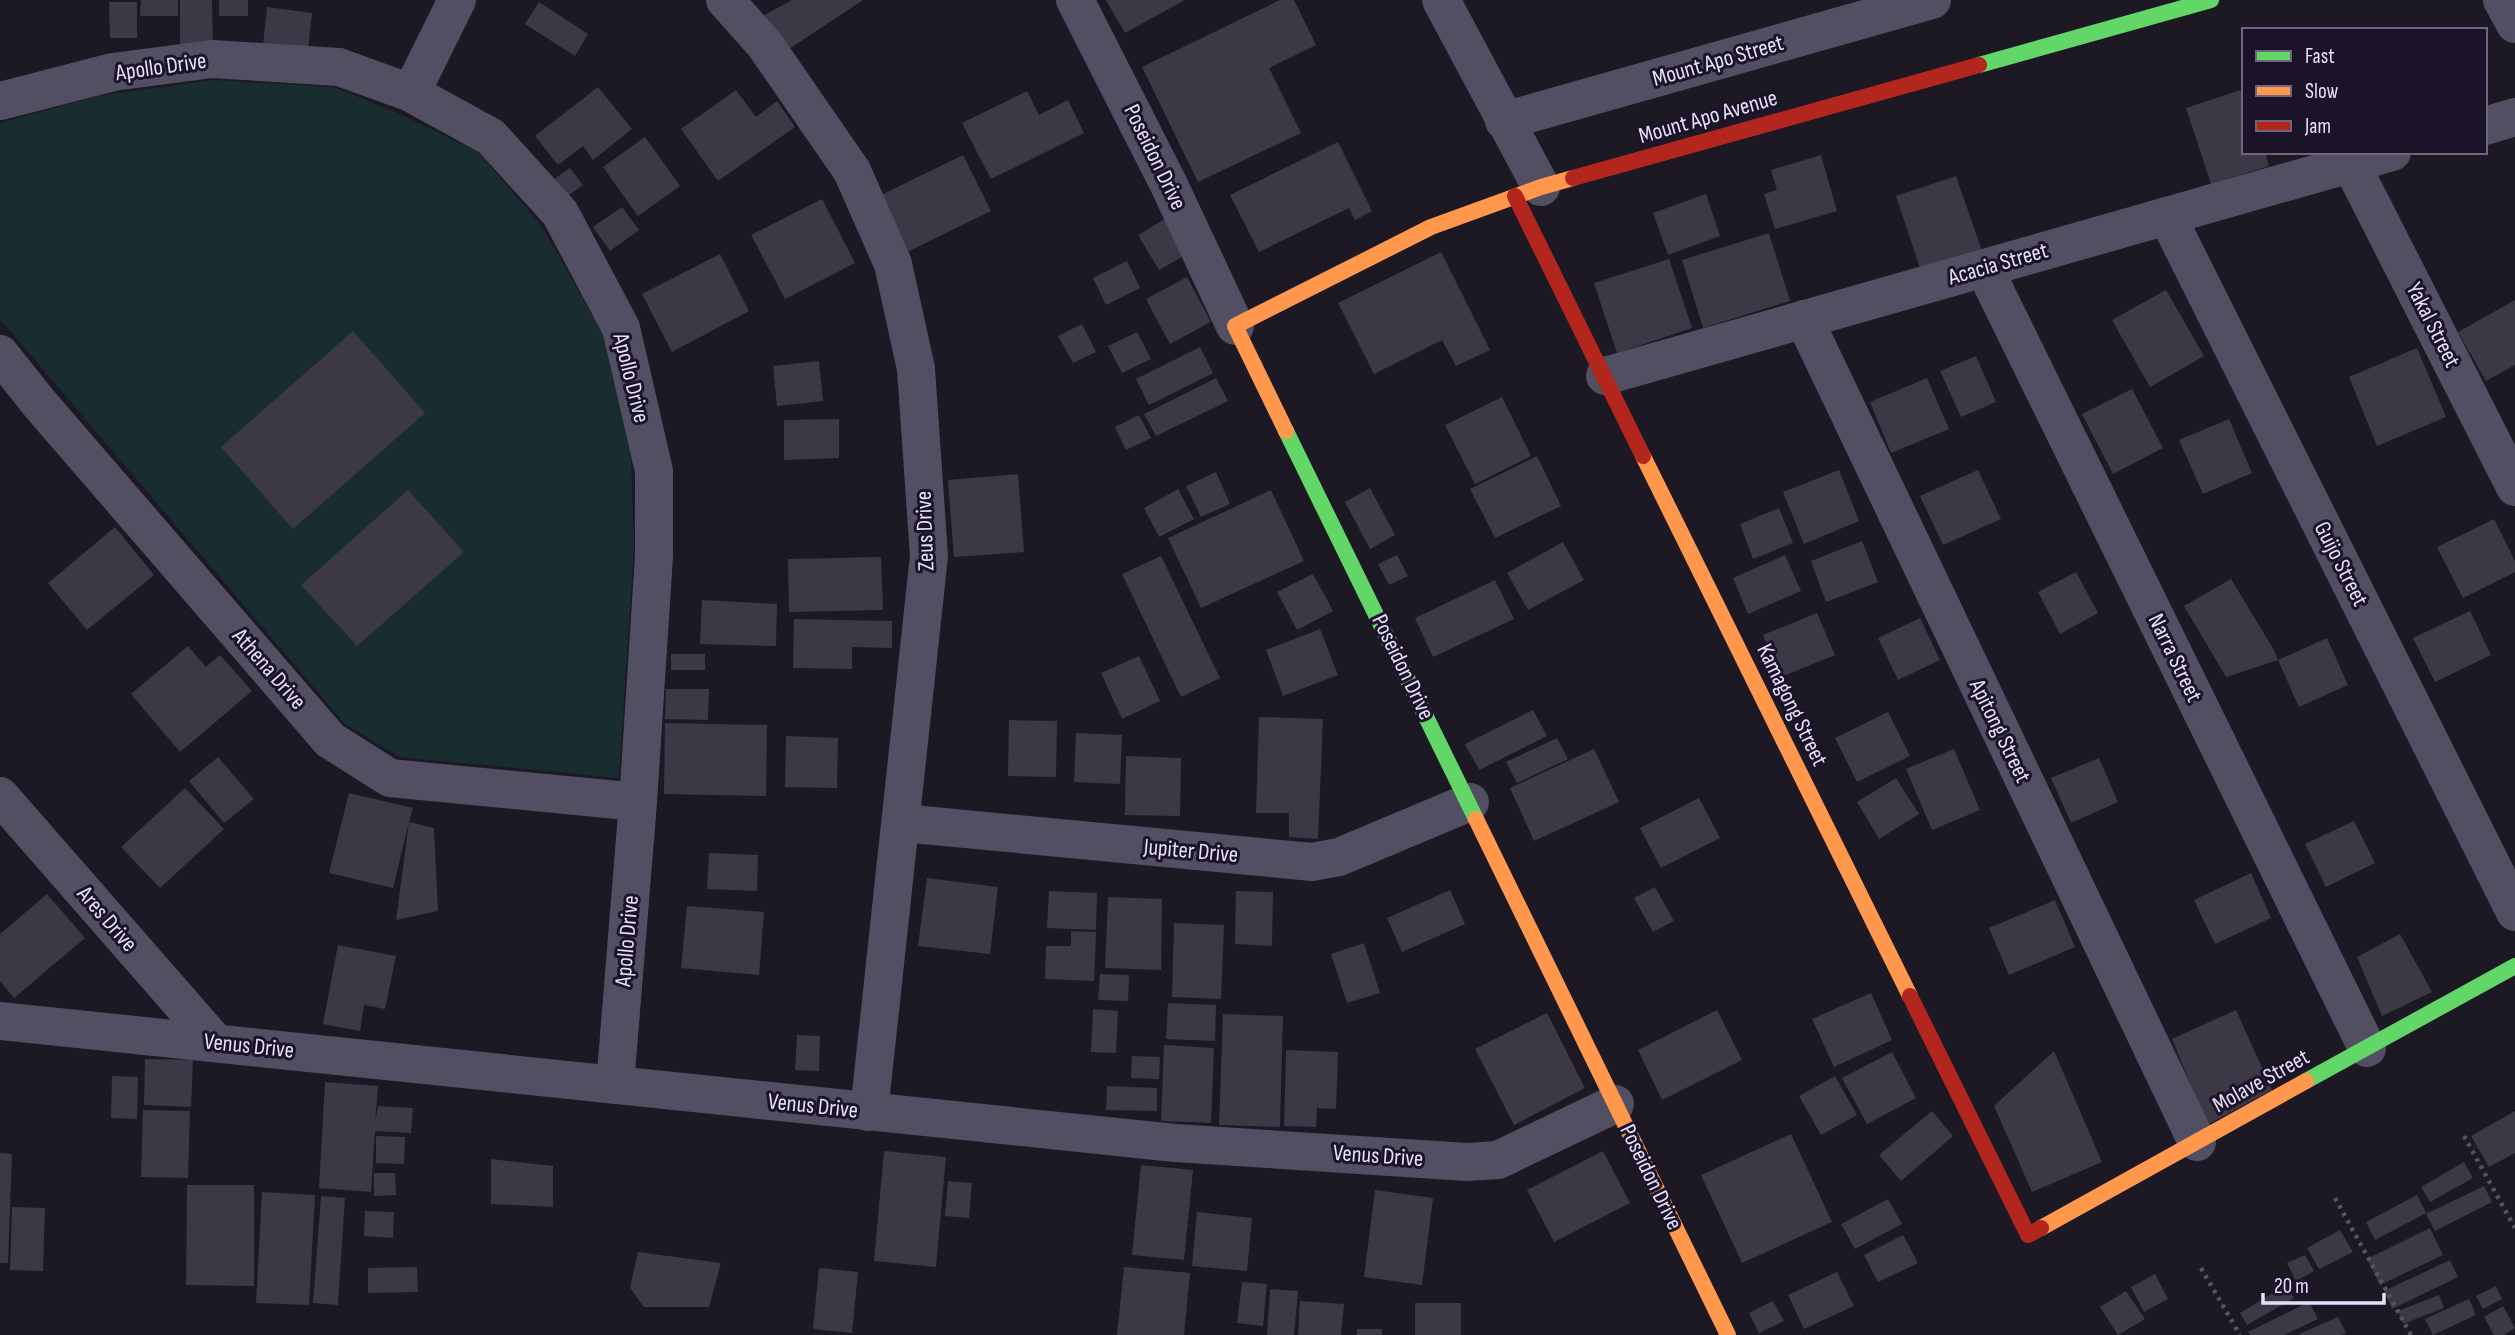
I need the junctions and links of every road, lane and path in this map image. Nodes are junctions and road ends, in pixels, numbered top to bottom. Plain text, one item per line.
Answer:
1 (457, 0) edge
2 (725, 0) edge
3 (1075, 0) edge
4 (1441, 0) edge
5 (1932, 0) edge
6 (2211, 0) edge
7 (2502, 0) edge
8 (2515, 24) edge
9 (411, 93) junction
10 (0, 101) edge
11 (2515, 117) edge
12 (1504, 121) junction
13 (2487, 124) edge
14 (2385, 154) edge
15 (2351, 164) junction
16 (1528, 191) junction
17 (2167, 216) junction
18 (1983, 268) junction
19 (1804, 319) junction
20 (1235, 326) junction
21 (0, 354) edge
22 (1605, 376) junction
23 (2515, 486) edge
24 (0, 796) edge
25 (638, 802) junction
26 (1470, 802) junction
27 (902, 823) junction
28 (2515, 912) edge
29 (2515, 966) edge
30 (0, 1021) edge
31 (215, 1042) junction
32 (2367, 1048) junction
33 (615, 1085) junction
34 (1615, 1104) junction
35 (869, 1112) junction
36 (2464, 1136) dead end
37 (2197, 1142) junction
38 (2335, 1198) dead end
39 (2515, 1228) edge
40 (2028, 1235) joint
41 (2201, 1268) dead end
42 (1728, 1335) edge
43 (2240, 1335) edge
44 (2411, 1335) edge

1 - 9 street
2 - 27 street, Zeus Drive
3 - 20 street, Poseidon Drive
4 - 12 street
5 - 12 street, Mount Apo Street
6 - 16 street, Mount Apo Avenue
7 - 8 street
9 - 10 street, Apollo Drive
9 - 25 street, Apollo Drive
11 - 13 street
12 - 16 street
14 - 15 street, Acacia Street
15 - 17 street, Acacia Street
15 - 23 street, Yakal Street
16 - 20 street, Mount Apo Avenue
16 - 22 street, Kamagong Street
17 - 18 street, Acacia Street
17 - 28 street, Guijo Street
18 - 19 street, Acacia Street
18 - 32 street, Narra Street
19 - 22 street, Acacia Street
19 - 37 street, Apitong Street
20 - 26 street, Poseidon Drive
21 - 25 street, Athena Drive
22 - 40 street, Kamagong Street
24 - 31 street, Ares Drive
25 - 33 street, Apollo Drive
26 - 27 street, Jupiter Drive
26 - 34 street, Poseidon Drive
27 - 35 street, Zeus Drive
29 - 32 street, Molave Street
30 - 31 street, Venus Drive
31 - 33 street, Venus Drive
32 - 37 street, Molave Street
33 - 35 street, Venus Drive
34 - 35 street, Venus Drive
34 - 42 street, Poseidon Drive
36 - 39 path
37 - 40 street, Molave Street
38 - 44 path
41 - 43 path

